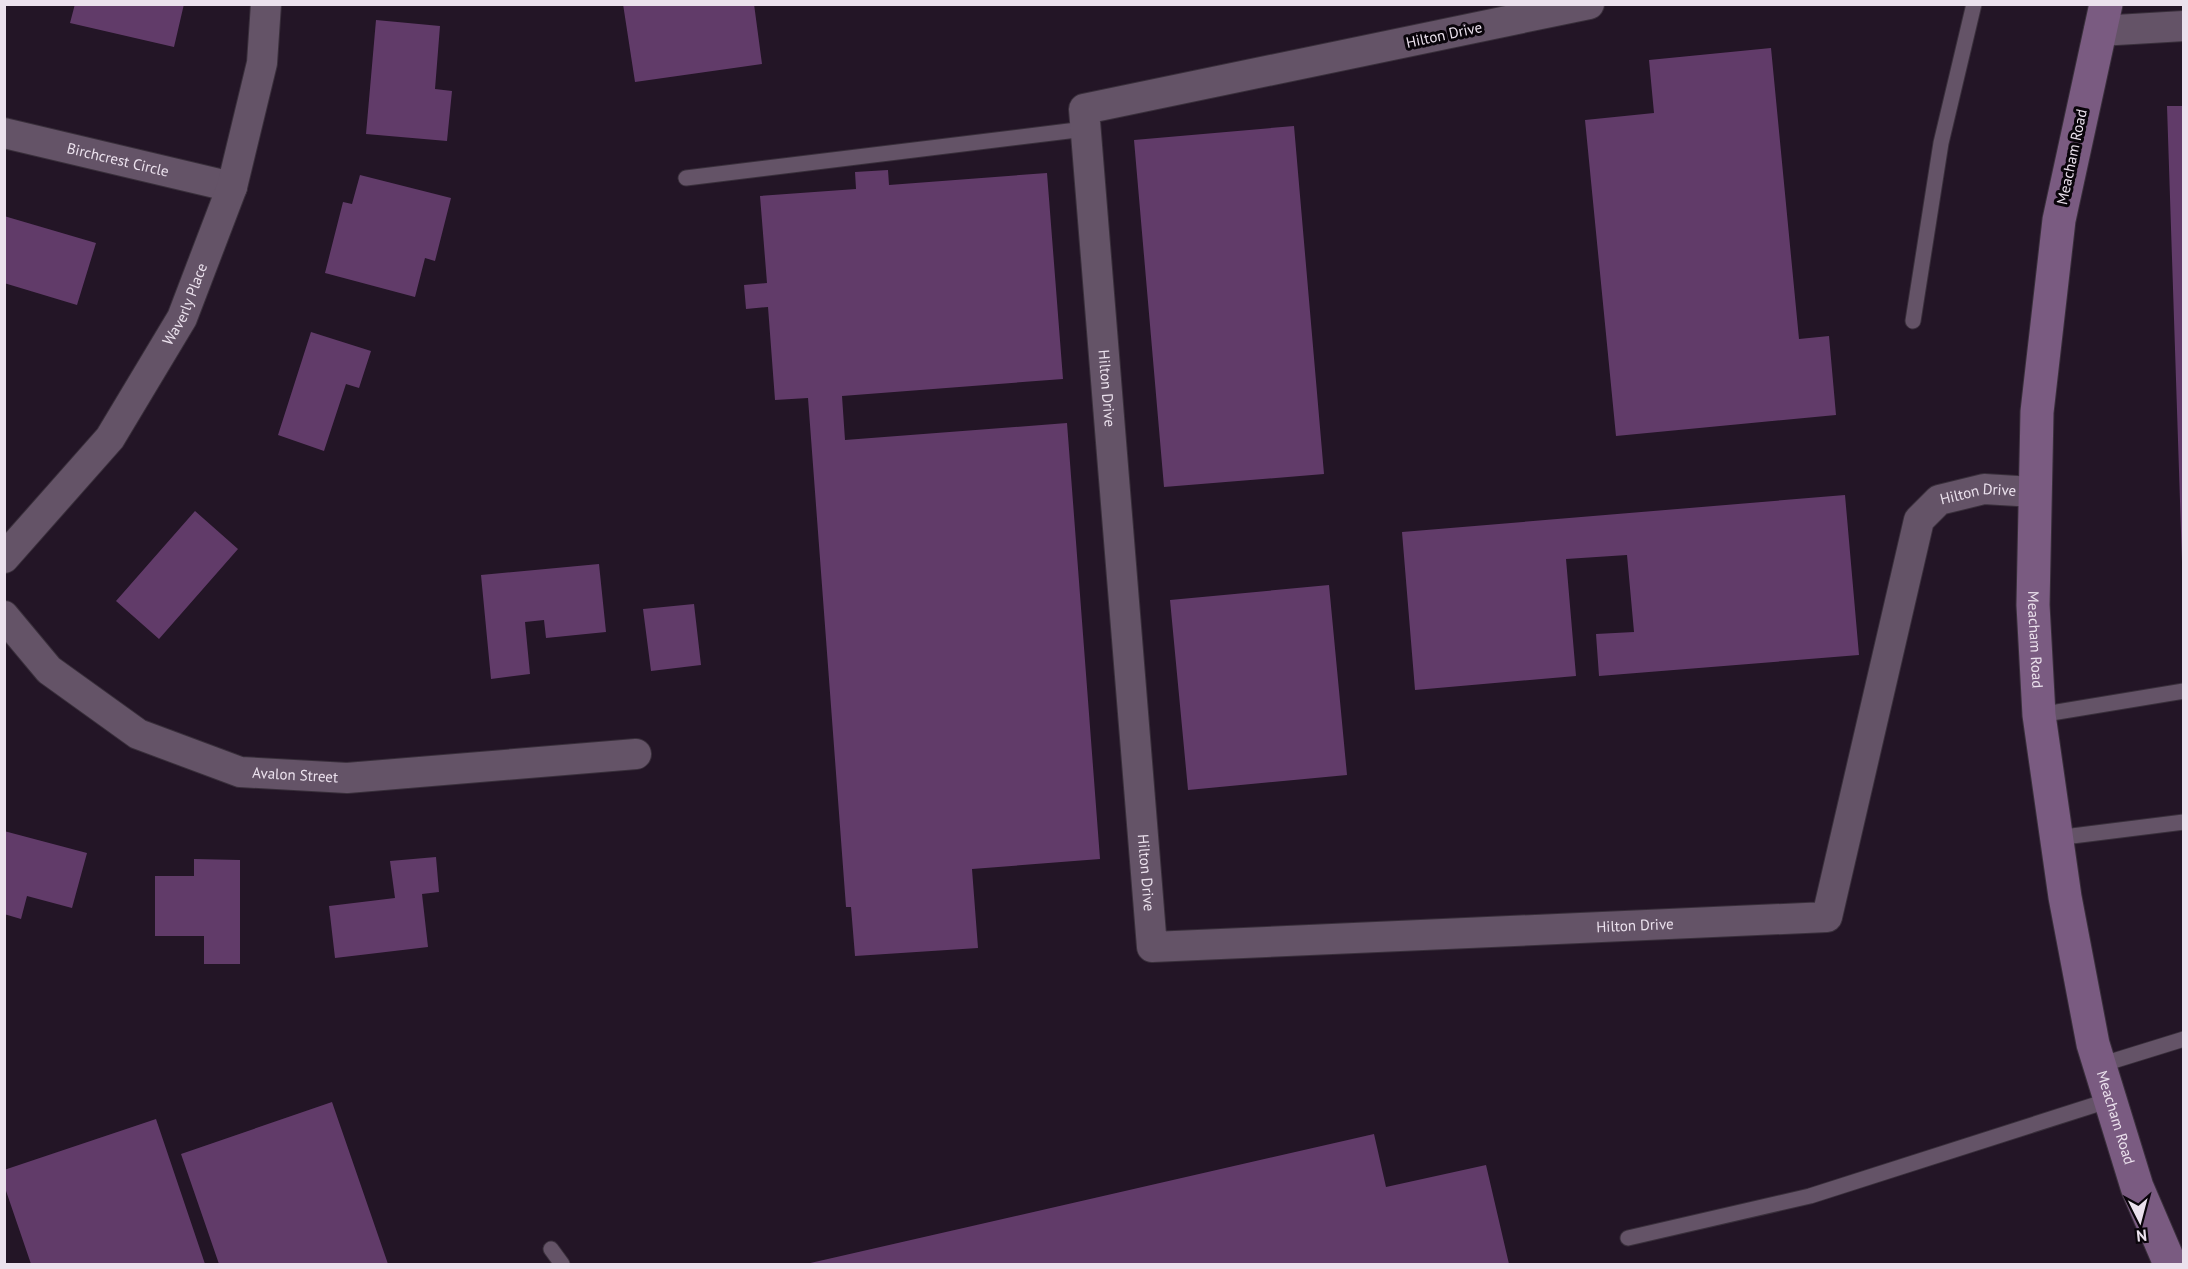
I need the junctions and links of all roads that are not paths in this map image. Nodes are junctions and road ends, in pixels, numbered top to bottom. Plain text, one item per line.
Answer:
1 (266, 4) edge
2 (1589, 4) edge
3 (1974, 4) edge
4 (2103, 18) edge
5 (2184, 26) edge
6 (1085, 129) junction
7 (4, 133) edge
8 (686, 178) dead end
9 (232, 188) junction
10 (1913, 321) dead end
11 (2035, 492) junction
12 (4, 558) edge
13 (4, 615) edge
14 (2184, 691) edge
15 (2039, 715) junction
16 (636, 754) dead end
17 (2184, 822) edge
18 (2056, 838) junction
19 (2184, 1039) edge
20 (2100, 1065) junction
21 (2110, 1100) junction
22 (1628, 1238) dead end
23 (551, 1249) dead end
24 (562, 1264) edge
25 (2170, 1264) edge

1 - 9 street, Waverly Place
2 - 6 street, Hilton Drive
3 - 10 lane
4 - 5 street
4 - 11 street, Meacham Road
6 - 8 lane
6 - 11 street, Hilton Drive
7 - 9 street, Birchcrest Circle
9 - 12 street, Waverly Place
11 - 15 street, Meacham Road
13 - 16 street, Avalon Street
14 - 15 lane
15 - 18 street, Meacham Road
17 - 18 lane
18 - 20 street, Meacham Road
19 - 20 lane
20 - 21 street, Meacham Road
21 - 22 lane
21 - 25 street, Meacham Road
23 - 24 lane

